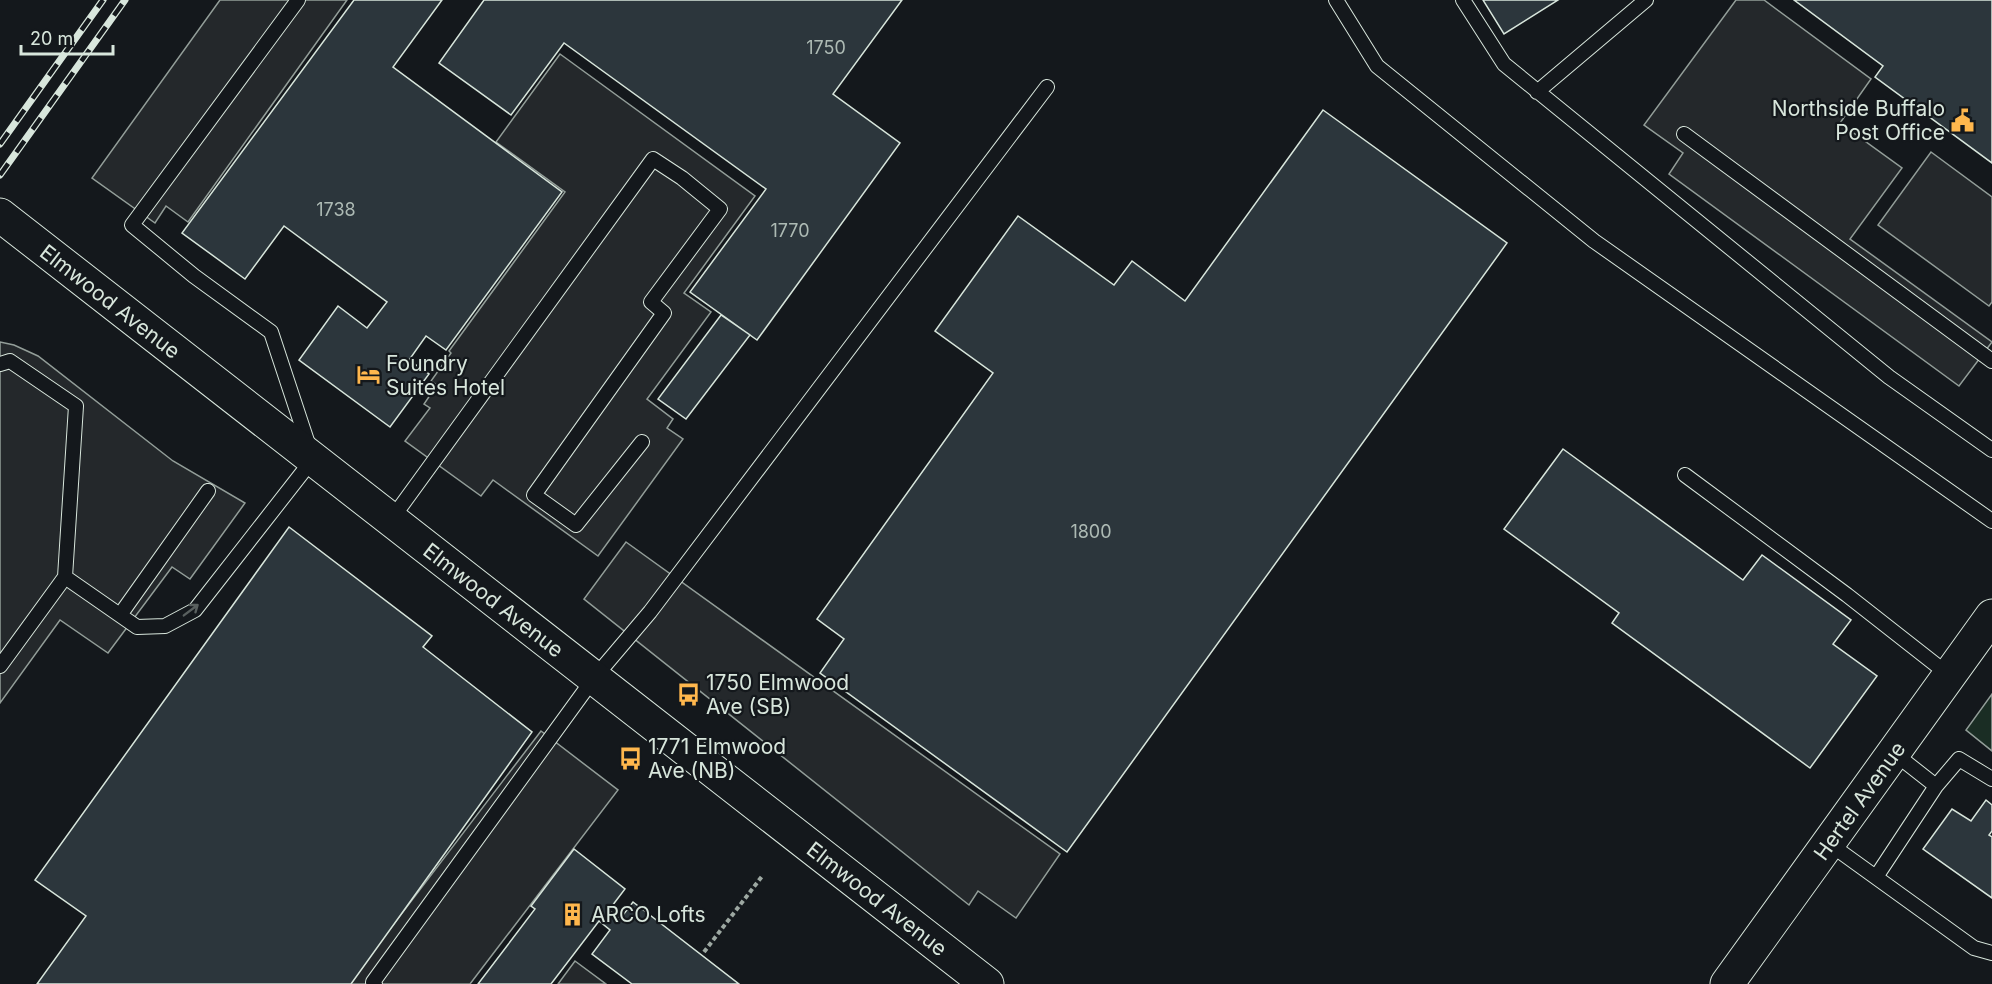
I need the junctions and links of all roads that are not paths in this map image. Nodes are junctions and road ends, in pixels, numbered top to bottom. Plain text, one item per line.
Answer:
1 (298, 0) edge
2 (1336, 0) edge
3 (1463, 0) edge
4 (1646, 0) edge
5 (1047, 87) dead end
6 (1538, 92) junction
7 (1684, 134) dead end
8 (0, 215) edge
9 (1992, 361) edge
10 (0, 364) edge
11 (642, 441) dead end
12 (1992, 450) edge
13 (313, 459) junction
14 (1685, 476) dead end
15 (208, 491) dead end
16 (391, 520) junction
17 (1992, 521) edge
18 (65, 577) junction
19 (120, 615) junction
20 (1992, 616) edge
21 (0, 666) edge
22 (1949, 675) junction
23 (594, 678) junction
24 (1893, 752) junction
25 (1992, 779) edge
26 (1936, 786) junction
27 (1827, 842) junction
28 (1876, 877) junction
29 (1992, 952) edge
30 (985, 983) edge
31 (375, 984) edge
32 (1727, 984) edge

1 - 13 lane
2 - 17 lane
3 - 6 lane
4 - 6 lane
5 - 23 lane
6 - 12 lane
7 - 9 lane
8 - 13 street, Elmwood Avenue
10 - 18 lane
11 - 16 lane
13 - 16 street, Elmwood Avenue
19 -> 13 lane
14 - 22 lane
15 - 19 lane
16 - 23 street, Elmwood Avenue
18 - 19 lane
18 - 21 lane
20 - 22 street, Hertel Avenue
22 - 24 street, Hertel Avenue
23 - 30 street, Elmwood Avenue
23 - 31 lane
24 - 26 lane
24 - 27 street, Hertel Avenue
25 - 26 lane
26 - 28 lane
27 - 28 lane
27 - 32 street, Hertel Avenue
28 - 29 lane

